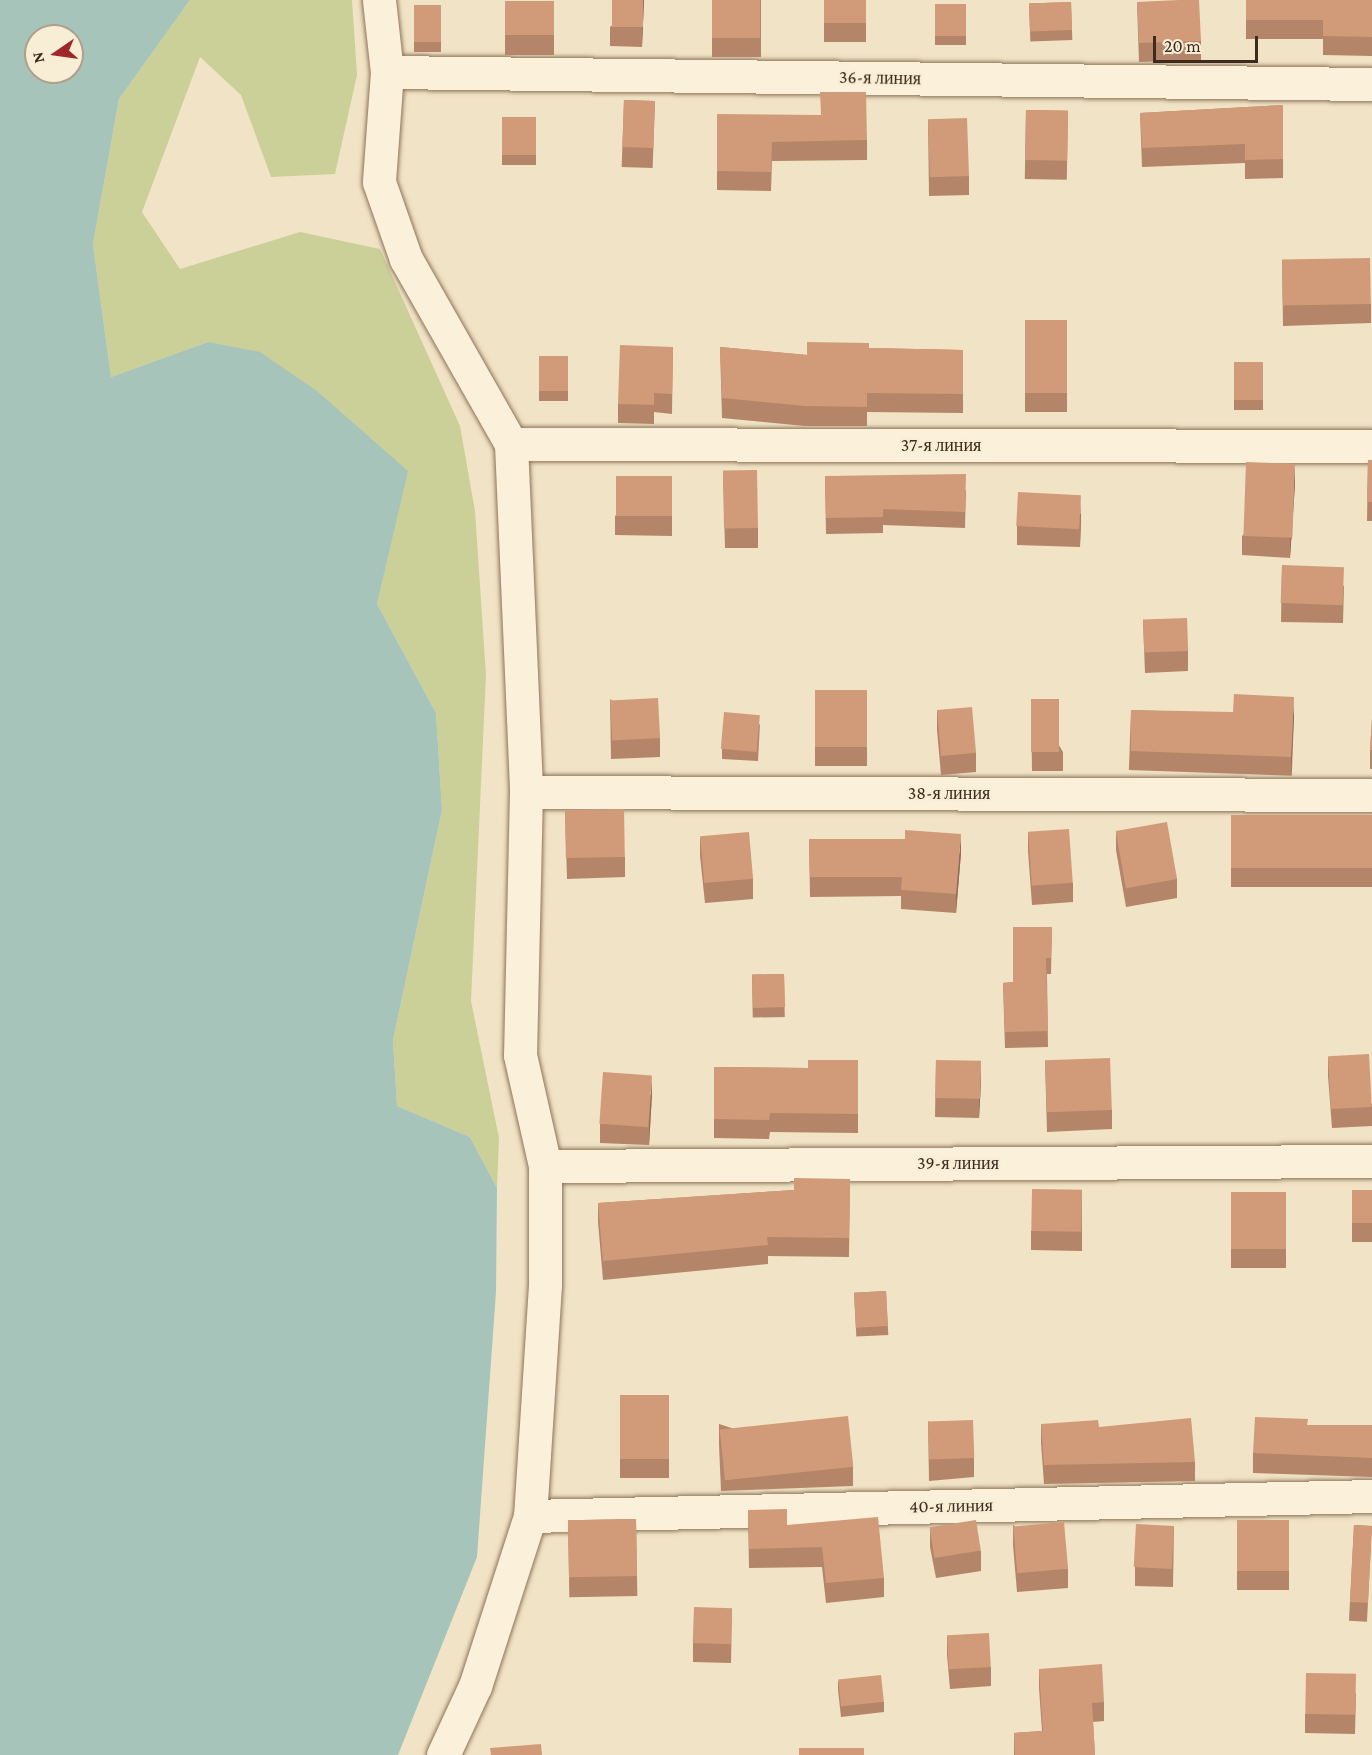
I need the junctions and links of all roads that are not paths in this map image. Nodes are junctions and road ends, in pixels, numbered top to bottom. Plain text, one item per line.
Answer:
1 (379, 0) edge
2 (387, 72) junction
3 (1372, 84) edge
4 (511, 444) junction
5 (1372, 446) edge
6 (526, 792) junction
7 (1372, 795) edge
8 (1372, 1161) edge
9 (545, 1166) junction
10 (1372, 1496) edge
11 (530, 1516) junction
12 (443, 1755) edge

1 - 2 street
2 - 3 street, 36-я линия
2 - 4 street
4 - 5 street, 37-я линия
4 - 6 street
6 - 7 street, 38-я линия
6 - 9 street
8 - 9 street, 39-я линия
9 - 11 street
10 - 11 street, 40-я линия
11 - 12 street

